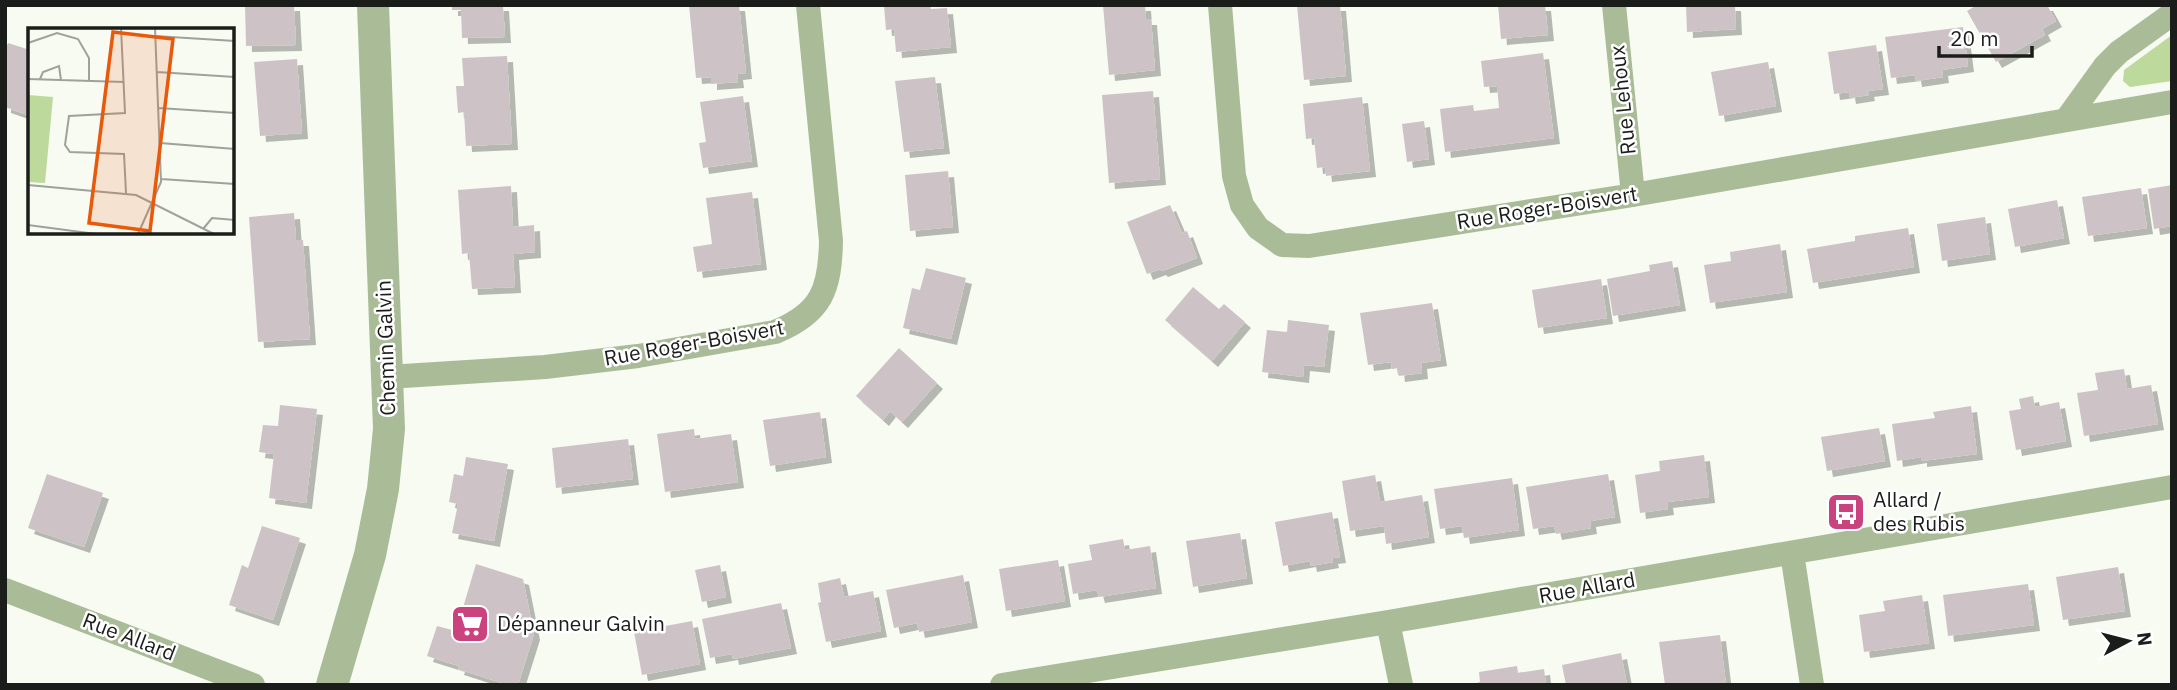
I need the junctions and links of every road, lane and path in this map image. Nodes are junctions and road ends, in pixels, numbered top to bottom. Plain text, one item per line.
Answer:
1 (373, 5) edge
2 (808, 5) edge
3 (1220, 5) edge
4 (1614, 5) edge
5 (2172, 14) edge
6 (2172, 102) edge
7 (2066, 120) junction
8 (1633, 195) junction
9 (388, 377) junction
10 (2172, 487) edge
11 (1792, 553) junction
12 (5, 590) edge
13 (1388, 622) junction
14 (253, 685) edge
15 (332, 685) edge
16 (1002, 685) edge
17 (1401, 685) edge
18 (1812, 685) edge

1 - 9 street, Chemin Galvin
2 - 9 street, Rue Roger-Boisvert
3 - 8 street, Rue Roger-Boisvert
4 - 8 street, Rue Lehoux
5 - 7 street
6 - 7 street, Rue Roger-Boisvert
7 - 8 street, Rue Roger-Boisvert
9 - 15 street, Chemin Galvin
10 - 11 street, Rue Allard
11 - 13 street, Rue Allard
11 - 18 street
12 - 14 street, Rue Allard
13 - 16 street, Rue Allard
13 - 17 street

